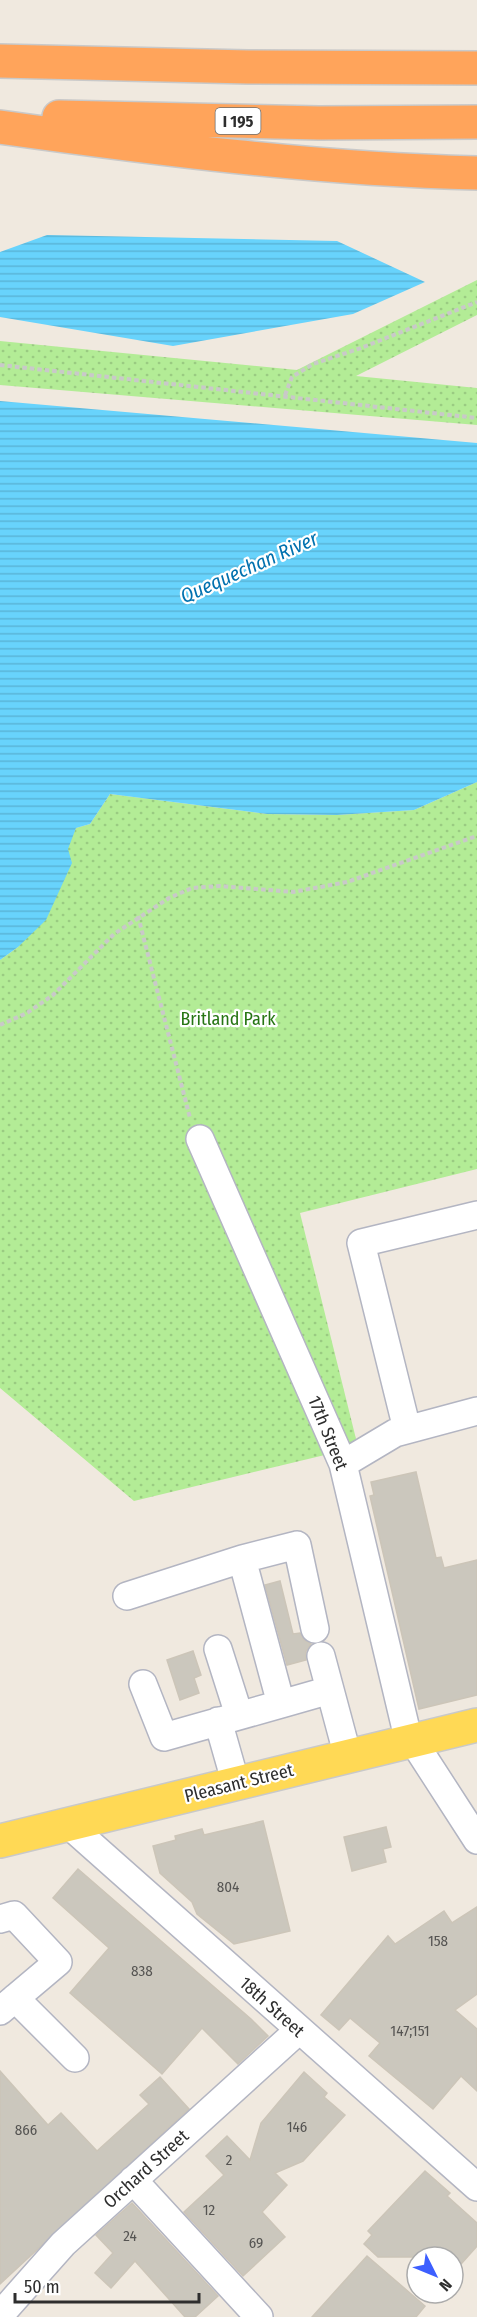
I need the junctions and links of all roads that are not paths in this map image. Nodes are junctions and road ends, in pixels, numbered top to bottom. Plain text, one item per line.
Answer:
1 (0, 61) edge
2 (477, 68) edge
3 (0, 114) edge
4 (477, 122) edge
5 (0, 127) edge
6 (477, 173) edge
7 (200, 1139) road end
8 (477, 1215) edge
9 (477, 1411) edge
10 (407, 1430) junction
11 (343, 1464) junction
12 (242, 1559) junction
13 (127, 1596) dead end
14 (315, 1629) dead end
15 (218, 1649) dead end
16 (321, 1656) dead end
17 (143, 1684) dead end
18 (330, 1690) junction
19 (281, 1704) junction
20 (229, 1718) junction
21 (477, 1725) edge
22 (411, 1741) junction
23 (348, 1757) junction
24 (236, 1784) junction
25 (69, 1825) junction
26 (477, 1840) edge
27 (0, 1841) edge
28 (0, 1919) edge
29 (7, 2005) edge
30 (299, 2030) junction
31 (75, 2058) dead end
32 (133, 2180) junction
33 (477, 2187) edge
34 (0, 2315) edge
35 (258, 2317) edge

1 - 2 highway
3 - 4 highway, I 195
5 - 6 highway
7 - 11 street, 17th Street
8 - 10 street
9 - 10 street
10 - 11 street
11 - 22 street, 17th Street
12 - 13 street
12 - 14 street
12 - 19 street
15 - 20 street
16 - 18 street
17 - 20 street
18 - 19 street
18 - 23 street
19 - 20 street
20 - 24 street
21 - 22 main road, Pleasant Street
22 - 23 main road, Pleasant Street
22 - 26 street, 17th Street
23 - 24 main road, Pleasant Street
24 - 25 main road, Pleasant Street
25 - 27 main road, Pleasant Street
25 - 30 street, 18th Street
28 - 29 street
29 - 31 street
30 - 32 street, Orchard Street
30 - 33 street, 18th Street
32 - 34 street, Orchard Street
32 - 35 street

